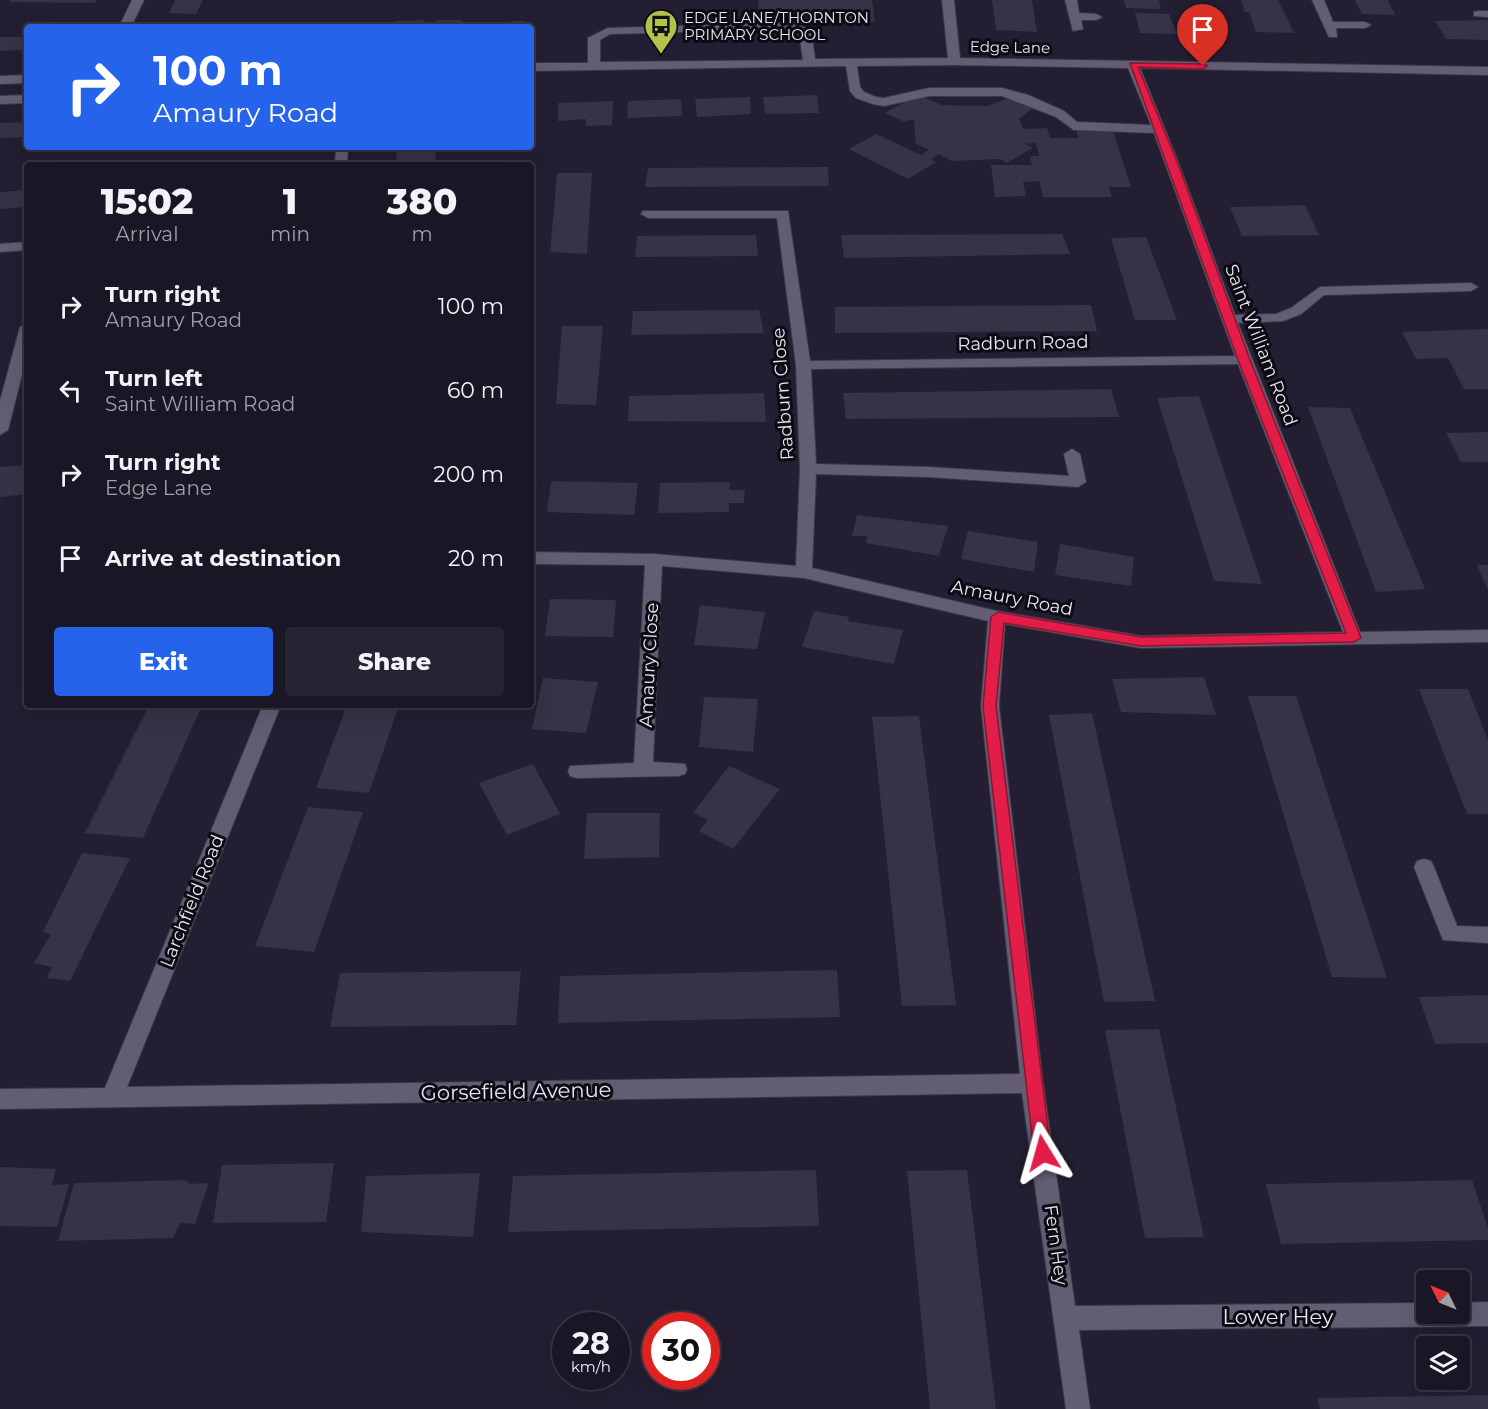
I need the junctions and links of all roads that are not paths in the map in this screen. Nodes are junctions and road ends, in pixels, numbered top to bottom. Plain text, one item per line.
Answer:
1 (138, 0) edge
2 (948, 0) edge
3 (1071, 0) edge
4 (1318, 0) edge
5 (1075, 16) junction
6 (1096, 17) dead end
7 (126, 24) edge
8 (1365, 25) dead end
9 (1077, 29) dead end
10 (851, 61) junction
11 (954, 61) junction
12 (809, 62) junction
13 (1133, 64) junction
14 (594, 66) junction
15 (534, 67) edge
16 (1488, 71) edge
17 (24, 79) edge
18 (0, 80) edge
19 (24, 99) edge
20 (0, 100) edge
21 (1159, 129) junction
22 (648, 214) dead end
23 (24, 246) edge
24 (0, 248) edge
25 (1471, 287) dead end
26 (1229, 320) junction
27 (24, 338) edge
28 (1244, 360) junction
29 (803, 365) junction
30 (0, 430) edge
31 (1072, 454) dead end
32 (808, 469) junction
33 (534, 558) edge
34 (654, 560) junction
35 (804, 572) junction
36 (998, 617) junction
37 (1488, 636) edge
38 (1354, 638) junction
39 (271, 708) edge
40 (678, 769) dead end
41 (643, 770) junction
42 (577, 771) dead end
43 (1424, 867) dead end
44 (1488, 934) edge
45 (1032, 1083) junction
46 (112, 1098) junction
47 (0, 1099) edge
48 (1488, 1314) edge
49 (1067, 1318) junction
50 (1078, 1409) edge

1 - 7 street
2 - 11 street
3 - 5 street
4 - 8 street
5 - 6 street
5 - 9 street
10 - 11 street, Edge Lane
10 - 12 street, Edge Lane
10 - 21 street
11 - 13 street, Edge Lane
12 - 14 street, Edge Lane
12 - 14 street
13 - 16 street, Edge Lane
13 - 21 street, Saint William Road
14 - 15 street, Edge Lane
17 - 18 street
19 - 20 street
21 - 26 street, Saint William Road
22 - 29 street, Radburn Close
23 - 24 street
25 - 26 street
26 - 28 street, Saint William Road
27 - 30 street
28 - 29 street, Radburn Road
28 - 38 street, Saint William Road
29 - 32 street, Radburn Close
31 - 32 street
32 - 35 street, Radburn Close
33 - 34 street, Amaury Road
34 - 35 street, Amaury Road
34 - 41 street, Amaury Close
35 - 36 street, Amaury Road
36 - 38 street, Amaury Road
36 - 45 street, Fern Hey
37 - 38 street, Amaury Road
39 - 46 street, Larchfield Road
40 - 41 street
41 - 42 street
43 - 44 street
45 - 46 street, Gorsefield Avenue
45 - 49 street, Fern Hey
46 - 47 street, Gorsefield Avenue
48 - 49 street, Lower Hey
49 - 50 street, Fern Hey

